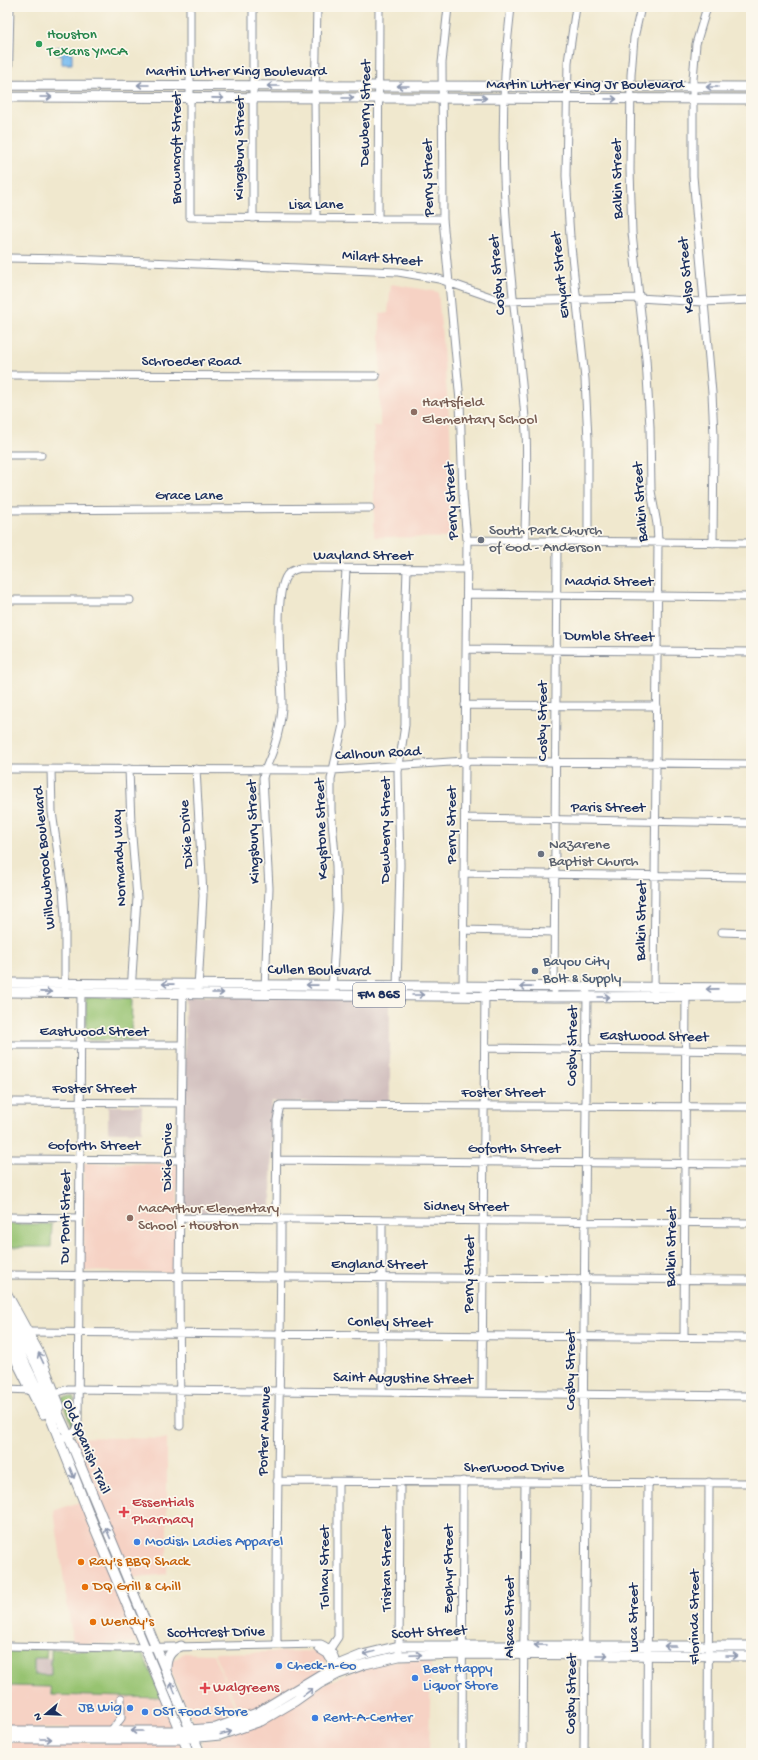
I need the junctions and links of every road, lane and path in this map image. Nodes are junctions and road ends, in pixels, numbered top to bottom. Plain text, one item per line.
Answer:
1 (9, 7) edge
2 (190, 7) edge
3 (253, 7) edge
4 (317, 7) edge
5 (379, 7) edge
6 (448, 7) edge
7 (511, 7) edge
8 (576, 7) edge
9 (641, 7) edge
10 (707, 7) edge
11 (76, 84) junction
12 (128, 85) junction
13 (254, 85) junction
14 (7, 86) edge
15 (191, 86) junction
16 (316, 86) junction
17 (380, 86) junction
18 (442, 86) junction
19 (504, 86) junction
20 (631, 86) junction
21 (568, 87) junction
22 (692, 87) junction
23 (751, 87) edge
24 (7, 97) edge
25 (128, 97) junction
26 (76, 98) junction
27 (191, 98) junction
28 (253, 98) junction
29 (315, 98) junction
30 (379, 98) junction
31 (419, 98) joint
32 (442, 98) junction
33 (504, 99) junction
34 (567, 99) junction
35 (630, 99) junction
36 (751, 99) edge
37 (692, 100) junction
38 (7, 102) edge
39 (190, 217) joint
40 (253, 218) junction
41 (316, 218) junction
42 (378, 218) junction
43 (442, 219) junction
44 (7, 258) edge
45 (448, 283) junction
46 (639, 298) junction
47 (576, 299) junction
48 (513, 300) junction
49 (751, 300) edge
50 (703, 302) junction
51 (7, 375) edge
52 (376, 376) dead end
53 (7, 455) edge
54 (41, 455) dead end
55 (370, 508) dead end
56 (7, 510) edge
57 (467, 540) junction
58 (525, 540) junction
59 (557, 541) junction
60 (588, 541) junction
61 (658, 542) junction
62 (713, 543) junction
63 (751, 543) edge
64 (346, 569) junction
65 (407, 569) junction
66 (467, 570) junction
67 (466, 594) junction
68 (556, 595) junction
69 (658, 596) junction
70 (751, 597) edge
71 (7, 600) edge
72 (130, 600) dead end
73 (280, 600) joint
74 (466, 649) junction
75 (556, 650) junction
76 (657, 651) junction
77 (751, 652) edge
78 (465, 705) junction
79 (556, 706) junction
80 (657, 706) junction
81 (465, 761) junction
82 (555, 762) junction
83 (656, 763) junction
84 (751, 764) edge
85 (399, 767) junction
86 (7, 769) edge
87 (129, 769) junction
88 (196, 769) junction
89 (264, 769) junction
90 (51, 770) junction
91 (333, 770) junction
92 (465, 818) junction
93 (555, 820) junction
94 (656, 821) junction
95 (751, 823) edge
96 (464, 873) junction
97 (554, 875) junction
98 (656, 876) junction
99 (751, 877) edge
100 (464, 930) junction
101 (554, 932) junction
102 (722, 932) dead end
103 (751, 933) edge
104 (7, 984) edge
105 (65, 988) junction
106 (81, 988) junction
107 (132, 988) junction
108 (183, 988) junction
109 (198, 988) junction
110 (751, 988) edge
111 (265, 989) junction
112 (332, 990) junction
113 (397, 991) junction
114 (463, 991) junction
115 (485, 991) junction
116 (7, 992) edge
117 (554, 992) junction
118 (587, 992) junction
119 (655, 992) junction
120 (686, 993) junction
121 (751, 996) edge
122 (7, 1045) edge
123 (79, 1045) junction
124 (181, 1045) junction
125 (486, 1048) junction
126 (585, 1050) junction
127 (686, 1050) junction
128 (751, 1051) edge
129 (7, 1102) edge
130 (80, 1102) junction
131 (181, 1103) junction
132 (280, 1104) joint
133 (485, 1106) junction
134 (586, 1106) junction
135 (687, 1107) junction
136 (751, 1107) edge
137 (7, 1159) edge
138 (80, 1159) junction
139 (181, 1160) junction
140 (277, 1160) junction
141 (484, 1162) junction
142 (585, 1163) junction
143 (686, 1164) junction
144 (751, 1164) edge
145 (7, 1217) edge
146 (79, 1218) junction
147 (181, 1218) junction
148 (279, 1218) junction
149 (382, 1220) junction
150 (484, 1220) junction
151 (585, 1221) junction
152 (686, 1221) junction
153 (751, 1223) edge
154 (79, 1274) junction
155 (7, 1275) edge
156 (179, 1276) junction
157 (281, 1277) junction
158 (483, 1278) junction
159 (382, 1279) junction
160 (584, 1280) junction
161 (684, 1280) junction
162 (751, 1280) edge
163 (7, 1294) edge
164 (7, 1310) edge
165 (7, 1326) edge
166 (28, 1332) junction
167 (78, 1332) junction
168 (179, 1334) junction
169 (281, 1334) junction
170 (382, 1335) junction
171 (482, 1337) junction
172 (584, 1337) junction
173 (684, 1337) junction
174 (751, 1338) edge
175 (7, 1342) edge
176 (7, 1389) edge
177 (79, 1389) junction
178 (31, 1390) junction
179 (179, 1390) junction
180 (279, 1391) junction
181 (382, 1392) junction
182 (55, 1393) junction
183 (482, 1393) junction
184 (583, 1394) junction
185 (751, 1396) edge
186 (180, 1426) dead end
187 (67, 1435) junction
188 (58, 1438) junction
189 (277, 1481) junction
190 (400, 1481) junction
191 (463, 1481) junction
192 (338, 1482) junction
193 (525, 1482) junction
194 (586, 1482) junction
195 (648, 1482) junction
196 (710, 1482) junction
197 (751, 1483) edge
198 (101, 1516) junction
199 (92, 1521) junction
200 (130, 1582) junction
201 (119, 1586) junction
202 (276, 1645) junction
203 (7, 1646) edge
204 (145, 1646) junction
205 (181, 1646) junction
206 (305, 1646) junction
207 (399, 1646) junction
208 (708, 1646) junction
209 (751, 1646) edge
210 (156, 1647) junction
211 (330, 1649) junction
212 (462, 1649) junction
213 (523, 1650) junction
214 (585, 1650) junction
215 (647, 1651) junction
216 (399, 1656) junction
217 (708, 1656) junction
218 (751, 1656) edge
219 (166, 1670) junction
220 (336, 1670) junction
221 (121, 1698) dead end
222 (7, 1731) edge
223 (111, 1735) junction
224 (182, 1735) junction
225 (192, 1735) junction
226 (7, 1739) edge
227 (189, 1753) edge
228 (200, 1753) edge
229 (462, 1753) edge
230 (523, 1753) edge
231 (584, 1753) edge
232 (647, 1753) edge
233 (708, 1753) edge

1 - 14 main road
2 - 15 street, Browncroft Street
3 - 13 street, Kingsbury Street
4 - 16 street
5 - 17 street, Dewberry Street
6 - 18 street, Perry Street
7 - 19 street, Cosby Street
8 - 21 street, Enyart Street
9 - 20 street, Balkin Street
10 - 22 street, Kelso Street
11 - 12 main road, Martin Luther King Boulevard
11 - 14 main road, Martin Luther King Boulevard
11 - 26 main road
15 -> 12 main road, Martin Luther King Boulevard
12 - 25 main road
13 - 15 main road, Martin Luther King Boulevard
16 -> 13 main road, Martin Luther King Boulevard
13 - 28 street, Kingsbury Street
14 - 24 main road
15 - 27 street, Browncroft Street
16 - 17 main road, Martin Luther King Boulevard
16 - 29 street
18 -> 17 main road, Martin Luther King Boulevard
17 - 30 street, Dewberry Street
18 - 19 main road, Martin Luther King Jr Boulevard
18 - 32 street, Perry Street
19 - 21 main road, Martin Luther King Jr Boulevard
19 - 33 street, Cosby Street
20 - 21 main road, Martin Luther King Jr Boulevard
20 - 22 main road, Martin Luther King Jr Boulevard
20 - 35 street, Balkin Street
21 - 34 street, Enyart Street
23 -> 22 main road, Martin Luther King Jr Boulevard
22 - 37 street, Kelso Street
24 -> 26 main road, Martin Luther King Boulevard
24 - 38 main road
25 - 26 main road, Martin Luther King Boulevard
25 - 27 main road, Martin Luther King Boulevard
27 -> 28 main road, Martin Luther King Boulevard
27 - 39 street, Browncroft Street
28 - 29 main road, Martin Luther King Boulevard
28 - 40 street, Kingsbury Street
29 -> 30 main road, Martin Luther King Boulevard
29 - 41 street
30 - 31 main road, Martin Luther King Boulevard
30 - 42 street, Dewberry Street
31 - 32 main road, Martin Luther King Jr Boulevard
32 -> 33 main road, Martin Luther King Jr Boulevard
32 - 43 street, Perry Street
33 - 34 main road, Martin Luther King Jr Boulevard
33 - 48 street, Cosby Street
34 -> 35 main road, Martin Luther King Jr Boulevard
34 - 47 street, Enyart Street
35 - 37 main road, Martin Luther King Jr Boulevard
35 - 46 street, Balkin Street
36 - 37 main road, Martin Luther King Jr Boulevard
37 - 50 street, Kelso Street
39 - 40 street, Lisa Lane
40 - 41 street, Lisa Lane
41 - 42 street, Lisa Lane
42 - 43 street, Lisa Lane
43 - 45 street, Perry Street
44 - 45 street, Milart Street
45 - 48 street, Milart Street
45 - 57 street, Perry Street
46 - 47 street, Milart Street
46 - 50 street, Milart Street
46 - 61 street, Balkin Street
47 - 48 street, Milart Street
47 - 60 street, Enyart Street
48 - 58 street, Cosby Street
49 - 50 street, Milart Street
50 - 62 street, Kelso Street
51 - 52 street, Schroeder Road
53 - 54 street
55 - 56 street, Grace Lane
57 - 58 street
57 - 66 street, Perry Street
58 - 59 street
59 - 60 street
59 - 68 street, Cosby Street
60 - 61 street
61 - 62 street
61 - 69 street, Balkin Street
62 - 63 street
64 - 65 street, Wayland Street
64 - 73 street, Wayland Street
64 - 91 street, Keystone Street
65 - 66 street, Wayland Street
65 - 85 street, Dewberry Street
66 - 67 street, Perry Street
67 - 68 street, Madrid Street
67 - 74 street, Perry Street
68 - 69 street, Madrid Street
68 - 75 street, Cosby Street
69 - 70 street, Madrid Street
69 - 76 street, Balkin Street
71 - 72 street
73 - 89 street, Kingsbury Street
74 - 75 street, Dumble Street
74 - 78 street, Perry Street
75 - 76 street, Dumble Street
75 - 79 street, Cosby Street
76 - 77 street, Dumble Street
76 - 80 street, Balkin Street
78 - 79 street
78 - 81 street, Perry Street
79 - 80 street
79 - 82 street, Cosby Street
80 - 83 street, Balkin Street
81 - 82 street, Calhoun Road
81 - 85 street, Calhoun Road
81 - 92 street, Perry Street
82 - 83 street, Calhoun Road
82 - 93 street, Cosby Street
83 - 84 street, Calhoun Road
83 - 94 street, Balkin Street
85 - 91 street, Calhoun Road
85 - 113 street, Dewberry Street
86 - 90 street, Calhoun Road
87 - 88 street, Calhoun Road
87 - 90 street, Calhoun Road
87 - 107 street, Normandy Way
88 - 89 street, Calhoun Road
88 - 109 street, Dixie Drive
89 - 91 street, Calhoun Road
89 - 111 street, Kingsbury Street
90 - 105 street, Willowbrook Boulevard
91 - 112 street, Keystone Street
92 - 93 street, Paris Street
92 - 96 street, Perry Street
93 - 94 street, Paris Street
93 - 97 street, Cosby Street
94 - 95 street, Paris Street
94 - 98 street, Balkin Street
96 - 97 street
96 - 100 street, Perry Street
97 - 98 street
97 - 101 street, Cosby Street
98 - 99 street
98 - 119 street, Balkin Street
100 - 101 street
100 - 114 street, Perry Street
101 - 117 street, Cosby Street
102 - 103 street
104 - 105 main road, Cullen Boulevard / FM 865
105 - 106 main road, Cullen Boulevard / FM 865
116 -> 105 main road, Cullen Boulevard / FM 865
106 - 107 main road, Cullen Boulevard / FM 865
106 - 123 street, Du Pont Street
107 - 108 main road, Cullen Boulevard / FM 865
108 - 109 main road, Cullen Boulevard / FM 865
108 - 124 street, Dixie Drive
109 - 111 main road, Cullen Boulevard / FM 865
110 -> 120 main road, Cullen Boulevard / FM 865
111 - 112 main road, Cullen Boulevard / FM 865
112 - 113 main road, Cullen Boulevard / FM 865
113 - 114 main road, Cullen Boulevard / FM 865
114 - 115 main road, Cullen Boulevard / FM 865
115 - 117 main road, Cullen Boulevard / FM 865
115 - 125 street, Perry Street
117 - 118 main road, Cullen Boulevard / FM 865
118 - 119 main road, Cullen Boulevard / FM 865
118 - 126 street, Cosby Street
119 - 120 main road, Cullen Boulevard / FM 865
120 - 121 main road, Cullen Boulevard / FM 865
120 - 127 street, Balkin Street
122 - 123 street, Eastwood Street
123 - 124 street, Eastwood Street
123 - 130 street, Du Pont Street
124 - 131 street, Dixie Drive
125 - 126 street, Eastwood Street
125 - 133 street, Perry Street
126 - 127 street, Eastwood Street
126 - 134 street, Cosby Street
127 - 128 street, Eastwood Street
127 - 135 street, Balkin Street
129 - 130 street, Foster Street
130 - 131 street, Foster Street
130 - 138 street, Du Pont Street
131 - 139 street, Dixie Drive
132 - 133 street, Foster Street
132 - 140 street, Porter Avenue
133 - 134 street, Foster Street
133 - 141 street, Perry Street
134 - 135 street, Foster Street
134 - 142 street, Cosby Street
135 - 136 street, Foster Street
135 - 143 street, Balkin Street
137 - 138 street, Goforth Street
138 - 139 street, Goforth Street
138 - 146 street, Du Pont Street
139 - 147 street, Dixie Drive
140 - 141 street, Goforth Street
140 - 148 street, Porter Avenue
141 - 142 street, Goforth Street
141 - 150 street, Perry Street
142 - 143 street, Goforth Street
142 - 151 street, Cosby Street
143 - 144 street, Goforth Street
143 - 152 street, Balkin Street
145 - 146 street
146 - 154 street, Du Pont Street
147 - 148 street, Sidney Street
147 - 156 street, Dixie Drive
148 - 149 street, Sidney Street
148 - 157 street, Porter Avenue
149 - 150 street, Sidney Street
149 - 159 street
150 - 151 street, Sidney Street
150 - 158 street, Perry Street
151 - 152 street, Sidney Street
151 - 160 street, Cosby Street
152 - 153 street, Sidney Street
152 - 161 street, Balkin Street
154 - 155 street, England Street
154 - 156 street, England Street
154 - 167 street, Du Pont Street
156 - 157 street, England Street
156 - 168 street, Dixie Drive
157 - 159 street, England Street
157 - 169 street, Porter Avenue
158 - 159 street, England Street
158 - 160 street, England Street
158 - 171 street, Perry Street
159 - 170 street
160 - 161 street, England Street
160 - 172 street, Cosby Street
161 - 162 street, England Street
161 - 173 street, Balkin Street
163 - 166 main road
164 - 187 main road, Old Spanish Trail
165 - 188 main road, Old Spanish Trail
166 - 167 street, Conley Street
182 -> 166 main road
167 - 168 street, Conley Street
167 - 177 street, Du Pont Street
168 - 169 street, Conley Street
168 - 179 street, Dixie Drive
169 - 170 street, Conley Street
169 - 180 street, Porter Avenue
170 - 171 street, Conley Street
170 - 181 street
171 - 172 street, Conley Street
171 - 183 street, Perry Street
172 - 173 street, Conley Street
172 - 184 street, Cosby Street
173 - 174 street, Conley Street
175 - 178 main road
176 - 178 street
177 - 179 street, Saint Augustine Street
177 - 182 street, Saint Augustine Street
177 - 187 street, Du Pont Street
178 - 188 main road
179 - 180 street, Saint Augustine Street
179 - 186 street, Dixie Drive
180 - 181 street, Saint Augustine Street
180 - 189 street, Porter Avenue
181 - 183 street, Saint Augustine Street
182 - 187 main road
183 - 184 street, Saint Augustine Street
184 - 185 street, Saint Augustine Street
184 - 194 street, Cosby Street
187 - 188 street
187 - 198 main road, Old Spanish Trail
188 -> 199 main road, Old Spanish Trail
189 - 192 street, Sherwood Drive
189 - 202 street, Porter Avenue
190 - 191 street, Sherwood Drive
190 - 192 street, Sherwood Drive
190 - 207 street, Tristan Street
191 - 193 street, Sherwood Drive
191 - 212 street, Zephyr Street
192 - 211 street, Tolnay Street
193 - 194 street, Sherwood Drive
193 - 213 street, Alsace Street
194 - 195 street, Sherwood Drive
194 - 214 street, Cosby Street
195 - 196 street, Sherwood Drive
195 - 215 street, Luca Street
196 - 197 street, Sherwood Drive
196 - 208 street, Florinda Street
198 - 199 main road
200 -> 198 main road, Old Spanish Trail
199 - 201 main road, Old Spanish Trail
200 - 201 main road
200 - 210 main road, Old Spanish Trail
201 - 204 main road, Old Spanish Trail
202 - 205 street, Scottcrest Drive
202 - 206 street, Scottcrest Drive
203 - 204 street, Scottcrest Drive
204 - 210 street, Scottcrest Drive
204 - 224 main road, Old Spanish Trail
205 - 210 street, Scottcrest Drive
205 - 219 main road
206 - 211 street, Scottcrest Drive
206 - 220 street, Scottcrest Drive
207 - 212 main road, Scott Street
207 - 216 street, Tristan Street
207 -> 220 main road, Scott Street
208 - 209 main road, Scott Street
208 -> 215 main road, Scott Street
208 - 217 street, Florinda Street
210 - 219 main road, Old Spanish Trail
211 - 220 street
212 - 213 main road, Scott Street
216 -> 212 main road, Scott Street
212 - 229 street, Zephyr Street
213 - 214 main road, Scott Street
213 - 230 street, Alsace Street
214 - 215 main road, Scott Street
214 - 231 street, Cosby Street
215 - 217 main road, Scott Street
215 - 232 street, Luca Street
216 - 220 main road, Scott Street
217 -> 218 main road, Scott Street
217 - 233 street, Florinda Street
225 -> 219 main road, Old Spanish Trail
220 - 225 main road, Scott Street
221 - 223 street
222 - 223 main road, Scott Street
223 - 224 main road, Scott Street
226 -> 223 main road, Scott Street
224 - 225 main road, Scott Street
224 - 227 main road, Old Spanish Trail
225 - 228 main road, Old Spanish Trail

